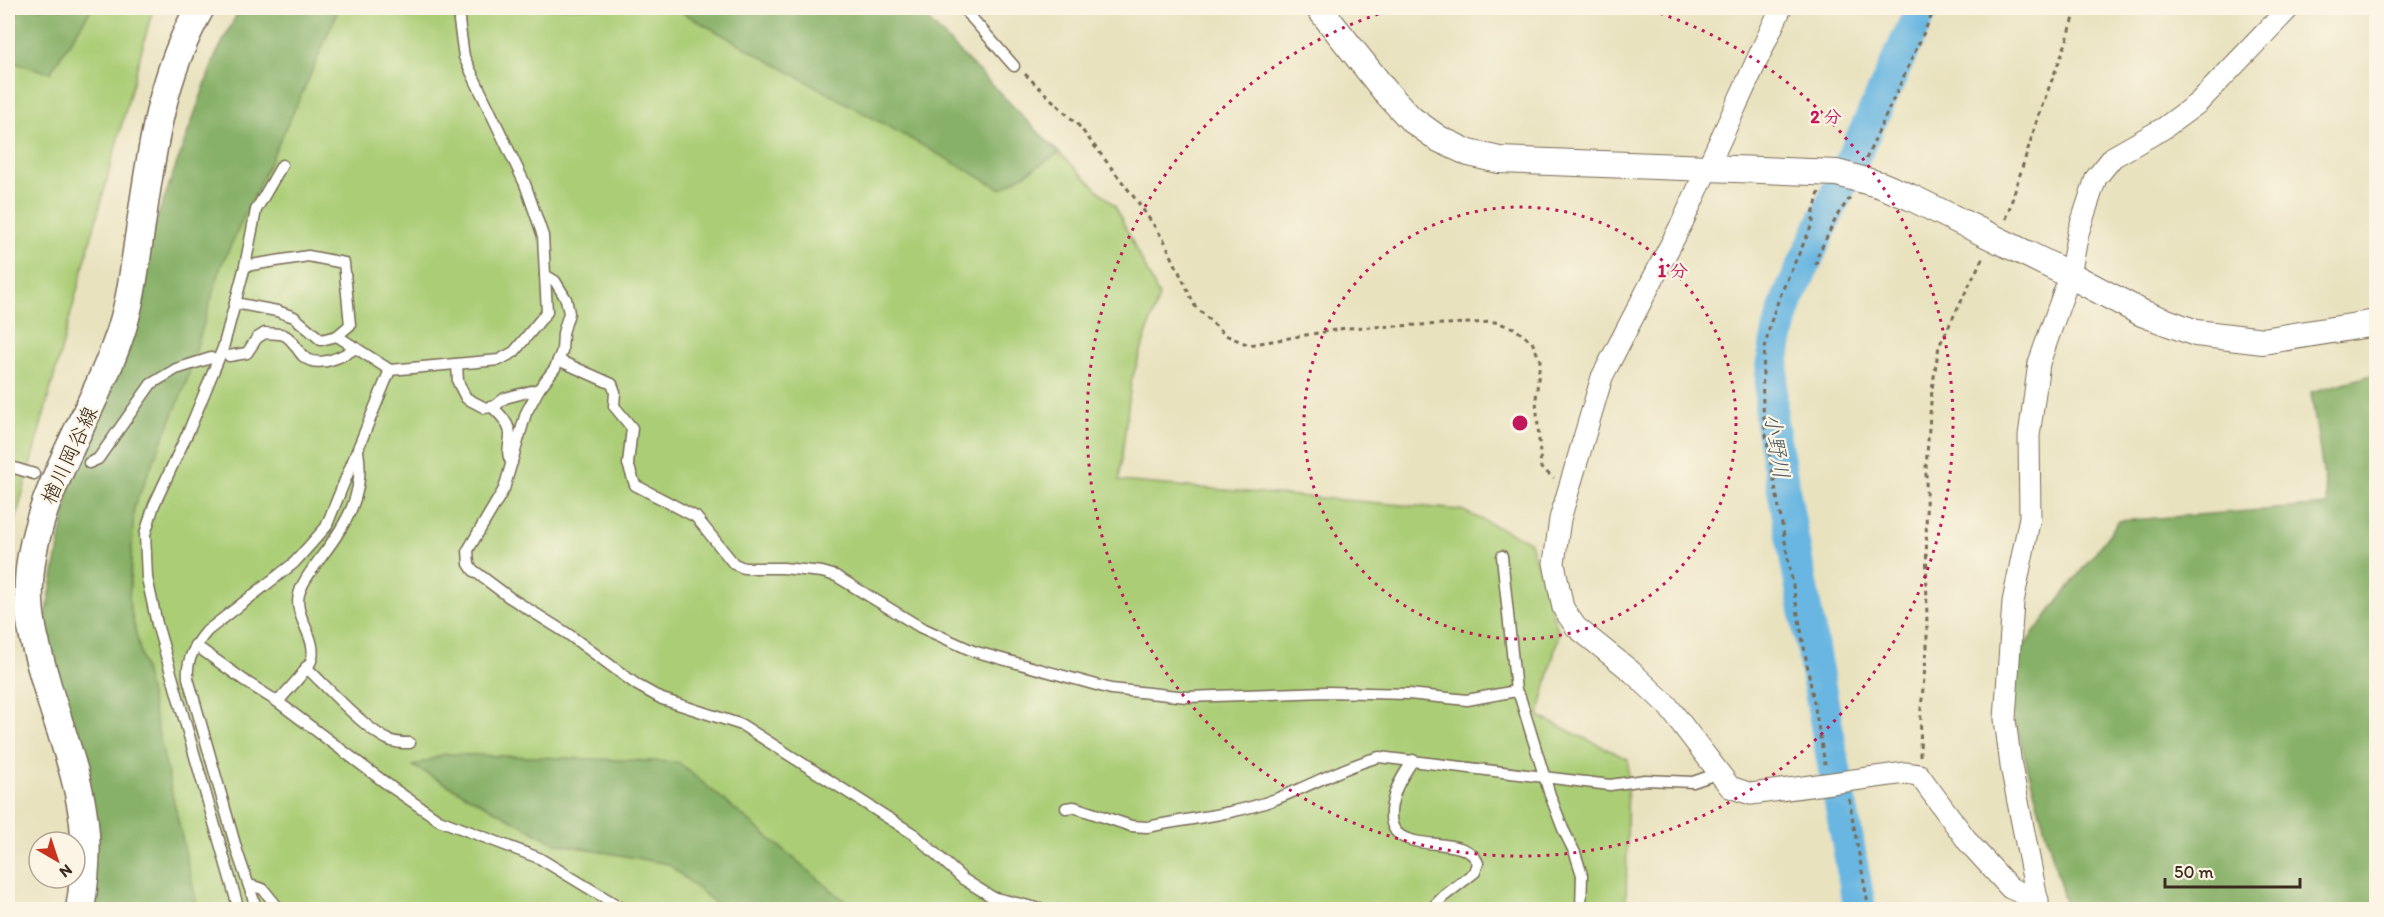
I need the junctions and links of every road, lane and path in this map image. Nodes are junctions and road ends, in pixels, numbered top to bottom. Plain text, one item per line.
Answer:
1 (200, 8) edge
2 (462, 8) edge
3 (963, 8) edge
4 (1319, 8) edge
5 (1781, 8) edge
6 (1935, 8) edge
7 (2077, 8) edge
8 (2289, 8) edge
9 (1014, 66) joint
10 (282, 165) dead end
11 (1709, 168) junction
12 (1843, 175) junction
13 (1995, 238) junction
14 (245, 266) junction
15 (1816, 266) dead end
16 (545, 275) junction
17 (2070, 275) junction
18 (235, 303) junction
19 (2376, 323) edge
20 (337, 336) junction
21 (357, 348) junction
22 (229, 356) dead end
23 (211, 358) dead end
24 (558, 360) junction
25 (457, 364) junction
26 (390, 370) junction
27 (539, 389) junction
28 (492, 407) junction
29 (358, 451) junction
30 (89, 463) dead end
31 (512, 463) junction
32 (8, 466) edge
33 (34, 474) dead end
34 (1569, 489) junction
35 (1502, 556) dead end
36 (195, 645) junction
37 (306, 667) junction
38 (1516, 691) junction
39 (278, 702) junction
40 (410, 743) dead end
41 (1413, 760) junction
42 (1719, 773) junction
43 (1919, 775) junction
44 (1545, 776) junction
45 (1837, 782) junction
46 (1066, 808) dead end
47 (249, 885) junction
48 (2038, 905) edge
49 (80, 909) edge
50 (239, 909) edge
51 (257, 909) edge
52 (280, 909) edge
53 (626, 909) edge
54 (1045, 909) edge
55 (1430, 909) edge
56 (1581, 909) edge
57 (1869, 909) edge

1 - 49 main road, 楢川岡谷線
2 - 16 lane
3 - 9 lane
4 - 11 street
5 - 11 street
6 - 12 path
7 - 13 path
8 - 17 street
9 - 34 path
10 - 14 lane
11 - 12 street
11 - 34 street
12 - 13 street
12 - 15 path
12 - 45 path
13 - 17 street
13 - 43 path
14 - 18 lane
14 - 20 lane
16 - 24 lane
16 - 25 lane
17 - 19 street
17 - 48 street
18 - 20 lane
18 - 50 lane
20 - 21 lane
21 - 22 lane
21 - 26 lane
23 - 30 lane
24 - 27 lane
24 - 38 lane
25 - 26 lane
25 - 28 lane
26 - 29 lane
27 - 28 lane
27 - 31 lane
28 - 31 lane
29 - 36 lane
29 - 37 lane
31 - 54 lane
32 - 33 lane
34 - 42 street
35 - 38 lane
36 - 39 lane
36 - 47 lane
37 - 39 lane
37 - 40 lane
38 - 44 lane
39 - 53 lane
41 - 44 lane
41 - 46 lane
41 - 55 lane
42 - 44 lane
42 - 45 street
43 - 45 street
43 - 48 street
44 - 56 lane
45 - 57 path
47 - 51 lane
47 - 52 lane

